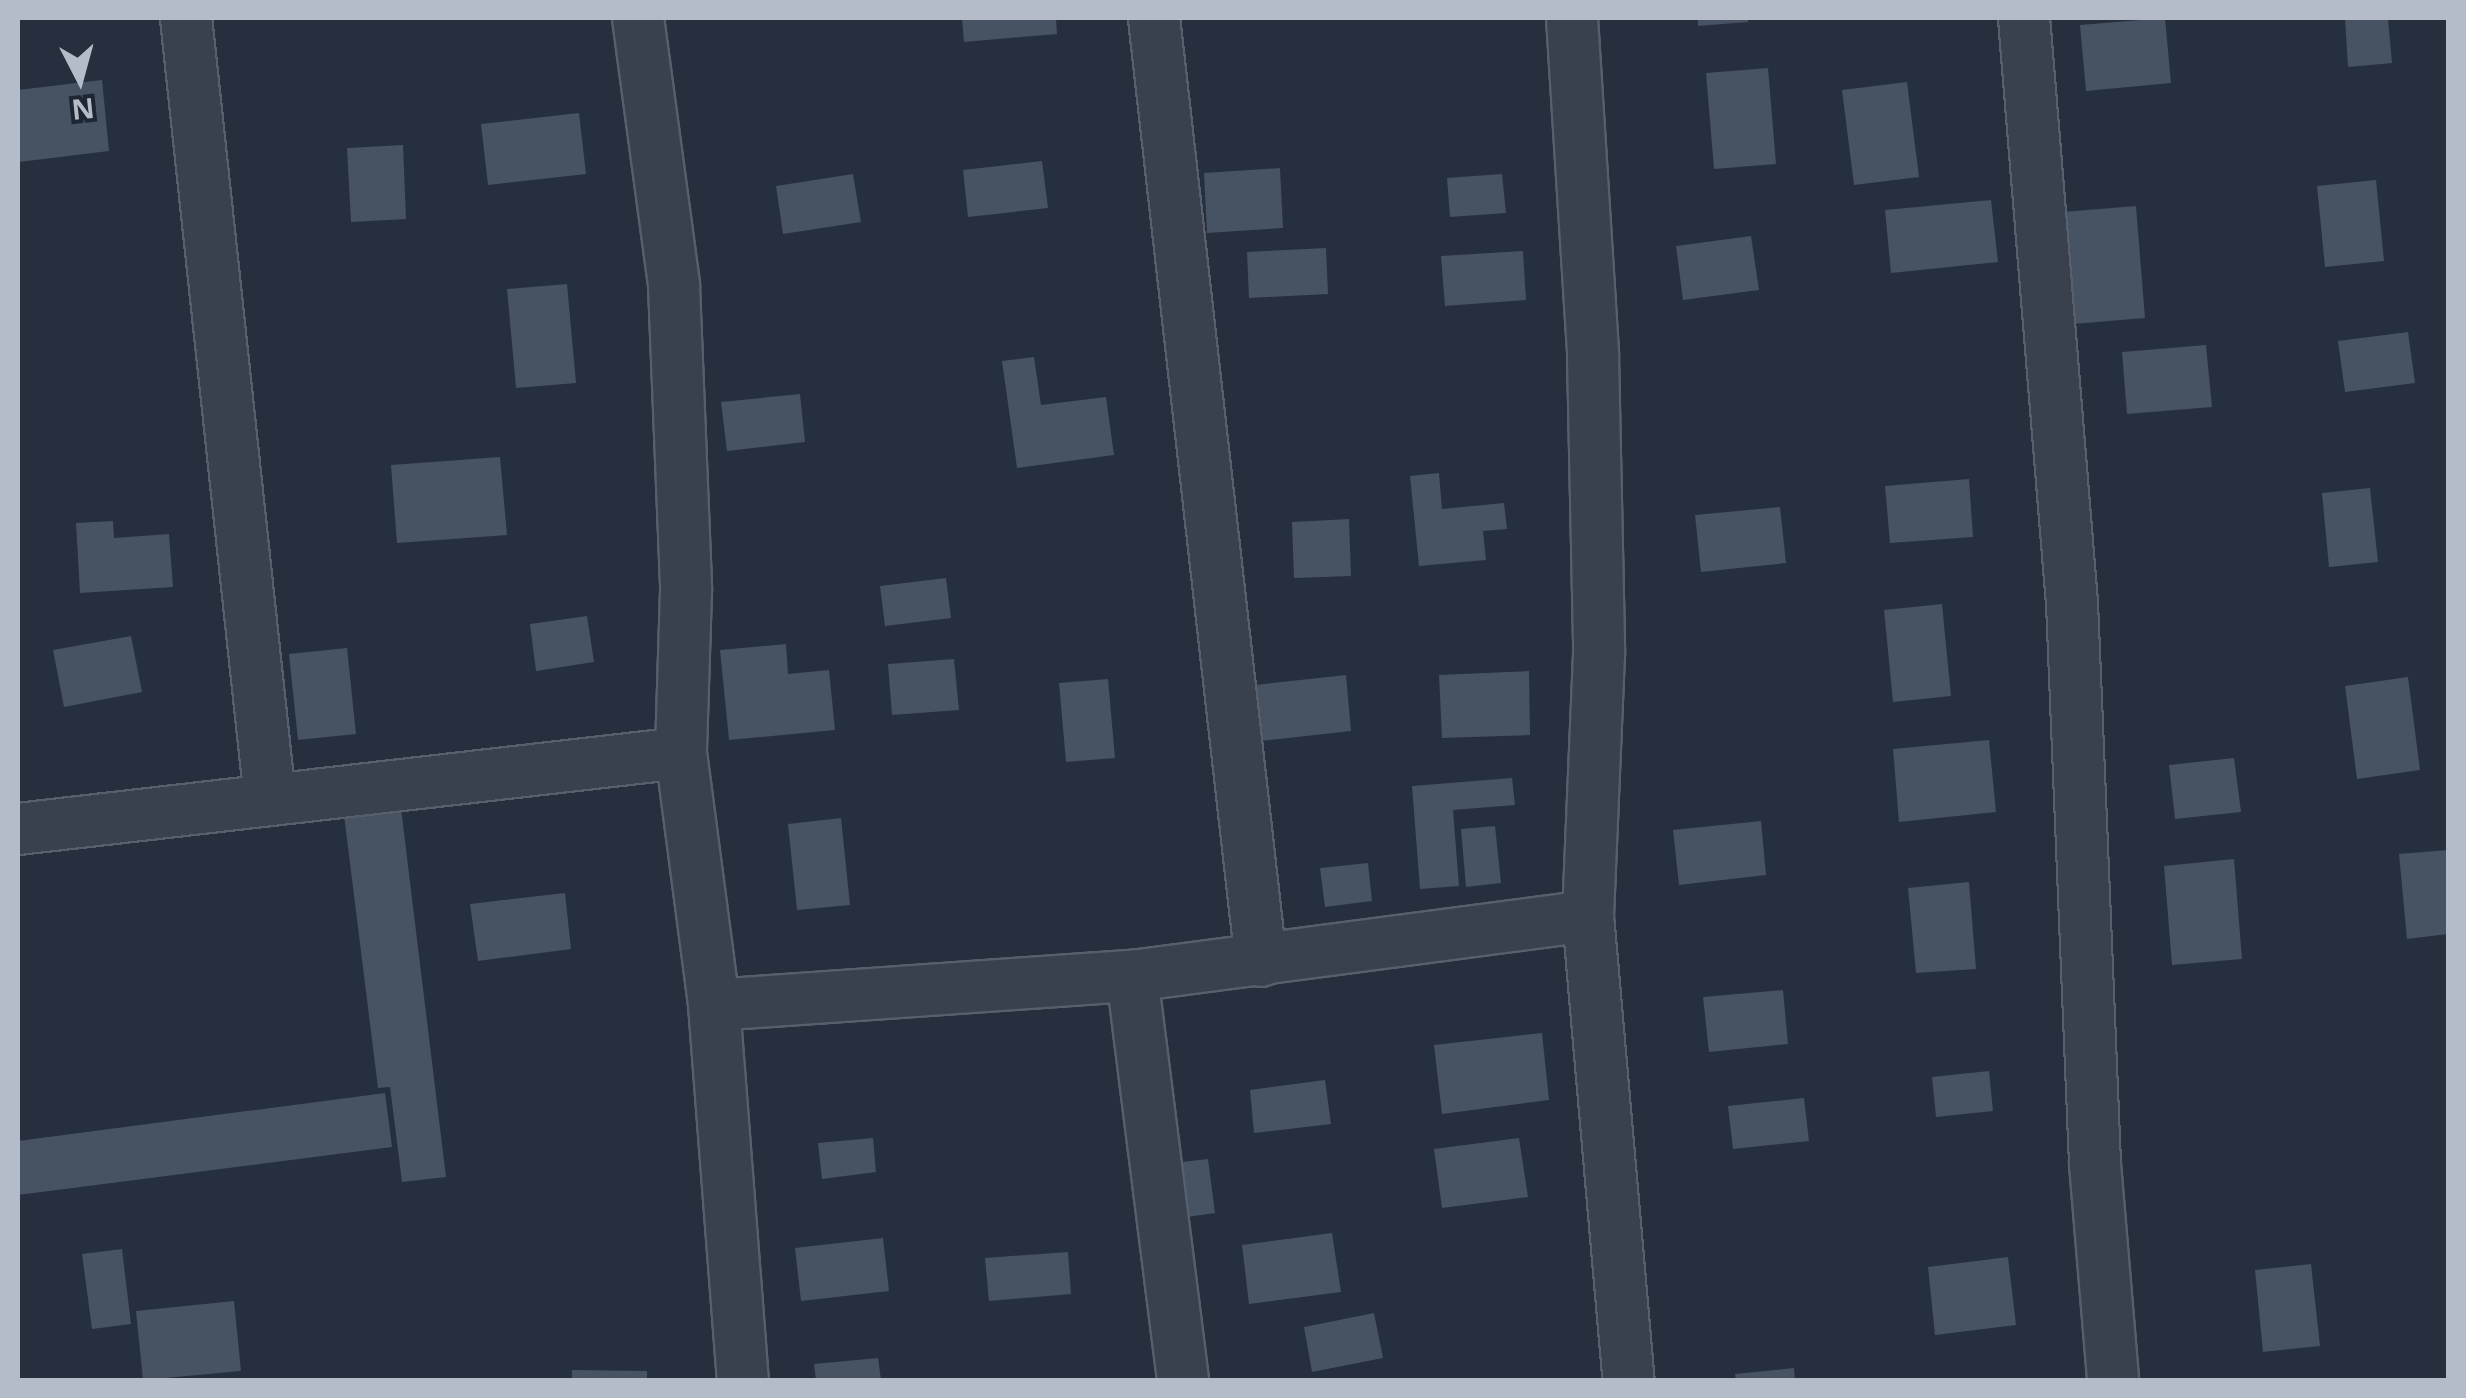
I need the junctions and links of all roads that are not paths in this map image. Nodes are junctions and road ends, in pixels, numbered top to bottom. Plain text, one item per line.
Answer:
1 (186, 18) edge
2 (638, 18) edge
3 (1154, 18) edge
4 (1572, 18) edge
5 (2024, 18) edge
6 (681, 753) junction
7 (270, 799) junction
8 (18, 829) edge
9 (1588, 916) junction
10 (1261, 962) junction
11 (1132, 976) junction
12 (714, 1006) junction
13 (742, 1380) edge
14 (1183, 1380) edge
15 (1629, 1380) edge
16 (2113, 1380) edge

1 - 7 street
2 - 6 street
3 - 10 street
4 - 9 street
5 - 16 street
6 - 7 street
6 - 12 street
7 - 8 street
9 - 10 street
9 - 15 street
10 - 11 street
11 - 12 street
11 - 14 street
12 - 13 street

